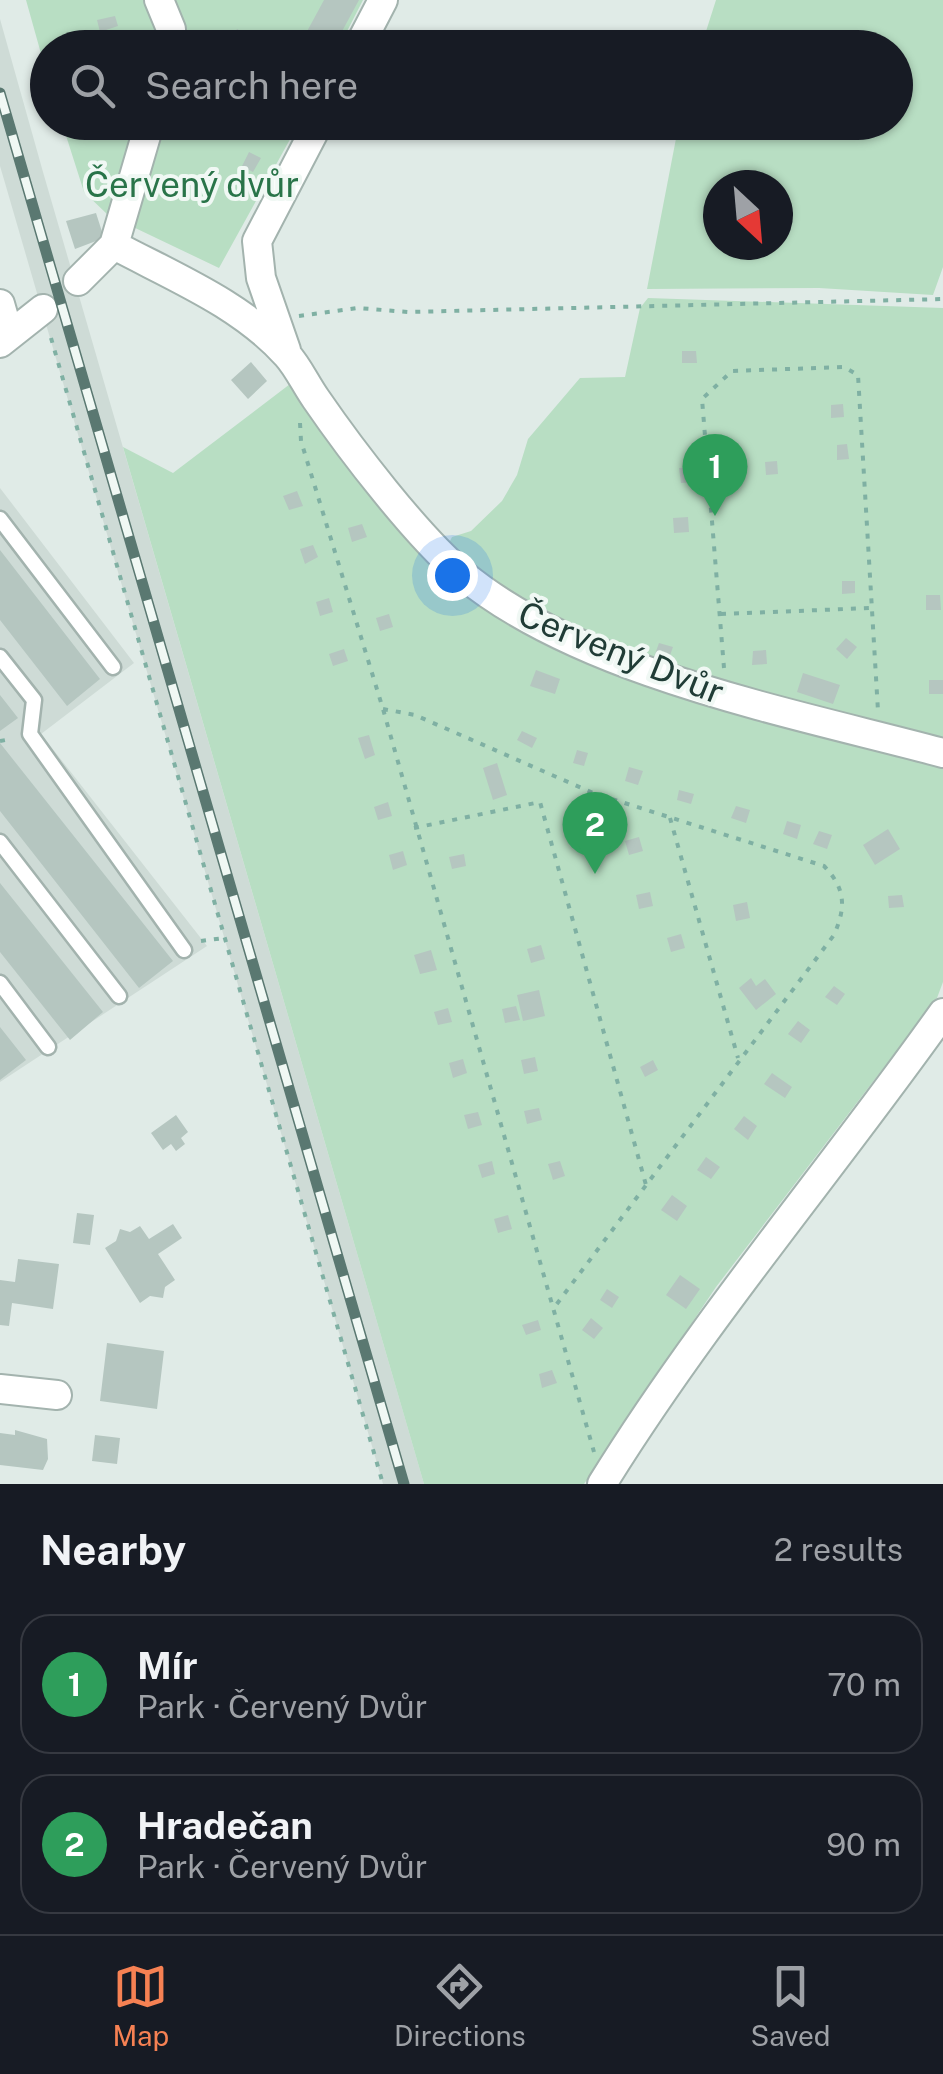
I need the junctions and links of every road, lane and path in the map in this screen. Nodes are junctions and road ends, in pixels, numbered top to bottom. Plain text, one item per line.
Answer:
1 (159, 0) edge
2 (383, 0) edge
3 (171, 30) edge
4 (367, 30) edge
5 (145, 140) edge
6 (310, 140) edge
7 (114, 246) junction
8 (78, 282) dead end
9 (943, 299) edge
10 (0, 304) edge
11 (42, 309) joint
12 (275, 321) junction
13 (5, 339) edge
14 (288, 356) junction
15 (315, 398) junction
16 (0, 520) edge
17 (871, 608) junction
18 (721, 614) junction
19 (0, 657) edge
20 (113, 667) dead end
21 (726, 696) junction
22 (383, 709) junction
23 (880, 736) junction
24 (943, 753) edge
25 (670, 818) junction
26 (414, 828) junction
27 (0, 842) edge
28 (184, 950) dead end
29 (0, 983) edge
30 (119, 996) dead end
31 (943, 1013) edge
32 (48, 1047) dead end
33 (738, 1058) junction
34 (646, 1185) junction
35 (555, 1307) junction
36 (0, 1389) edge
37 (58, 1394) dead end
38 (604, 1482) edge
39 (383, 1484) edge

1 - 3 street
2 - 4 street
5 - 7 street
6 - 12 street, Červený Dvůr
7 - 8 street
7 - 14 street, Červený Dvůr
9 - 12 path
10 - 13 street
11 - 13 street
11 - 39 path
12 - 14 street, Červený Dvůr
14 - 15 street, Červený Dvůr
15 - 21 street, Červený Dvůr
15 - 22 path
16 - 20 lane
17 - 18 path
17 - 18 path
17 - 23 path
18 - 21 path
19 - 28 lane
21 - 23 street, Červený Dvůr
22 - 25 path
22 - 26 path
23 - 24 street, Červený Dvůr
25 - 33 path
25 - 33 path
26 - 34 path
26 - 35 path
27 - 30 lane
29 - 32 lane
31 - 38 street
33 - 34 path
34 - 35 path
35 - 38 path
36 - 37 street

